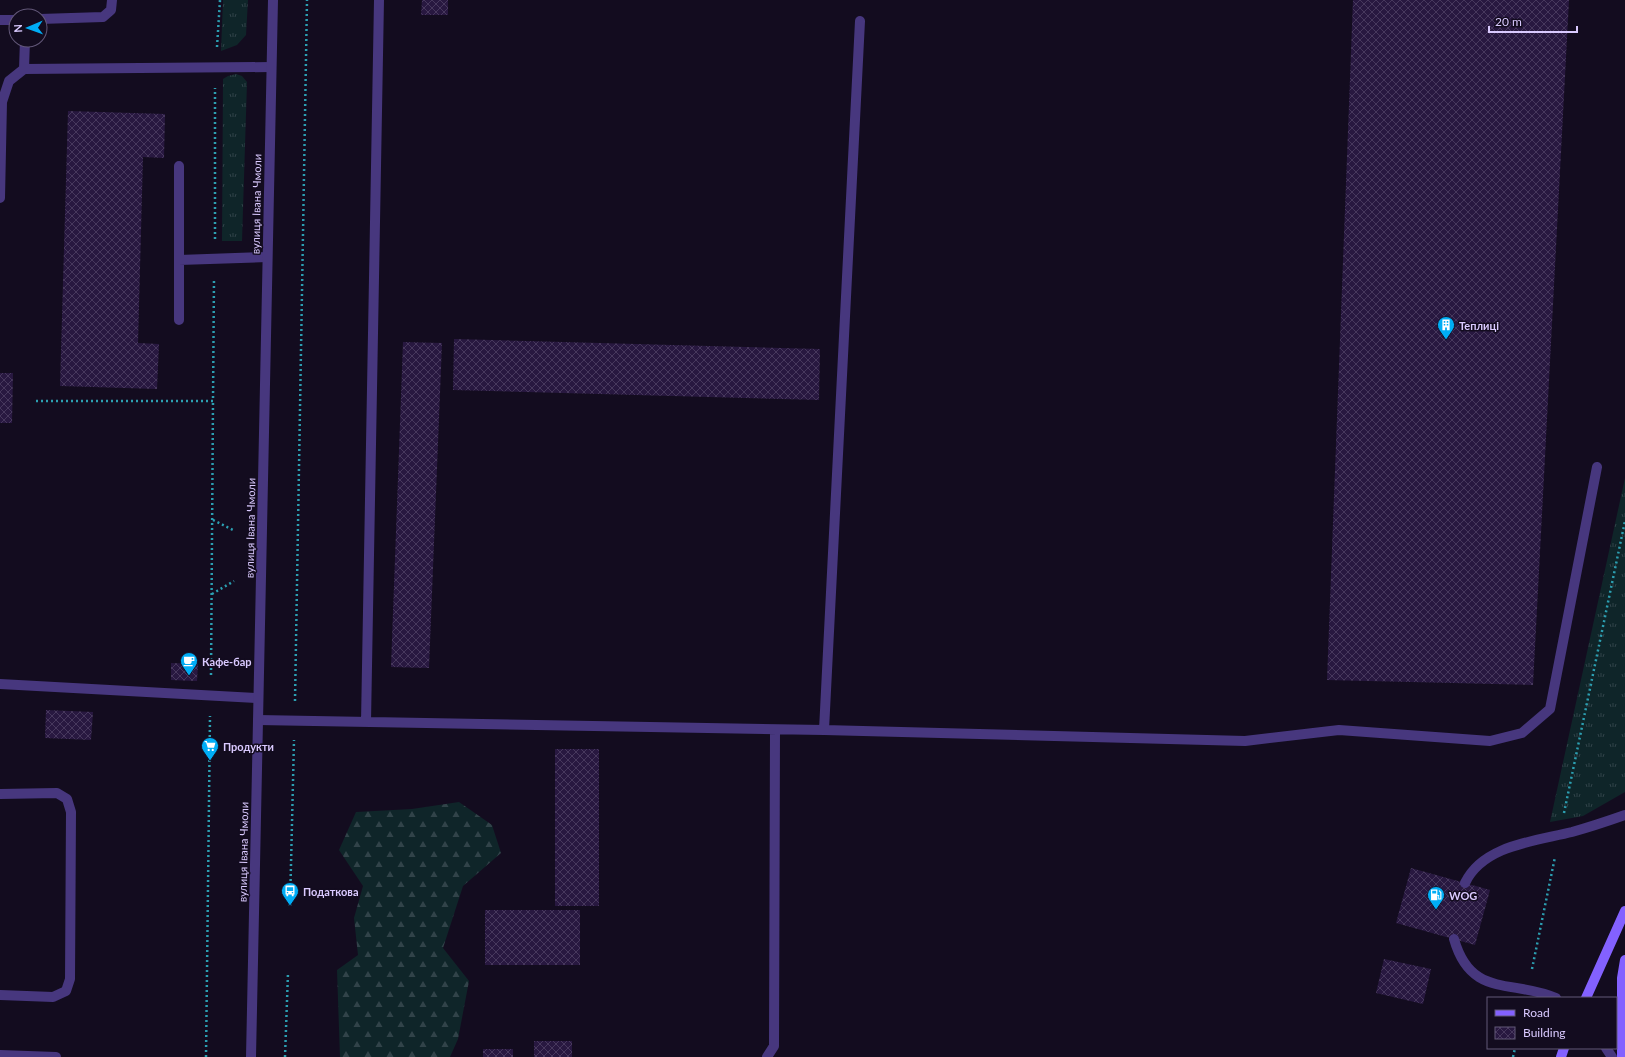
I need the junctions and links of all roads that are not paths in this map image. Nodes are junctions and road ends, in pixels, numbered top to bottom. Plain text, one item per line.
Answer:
1 (112, 0) edge
2 (273, 0) edge
3 (379, 0) edge
4 (48, 19) edge
5 (860, 21) dead end
6 (25, 48) edge
7 (271, 68) junction
8 (24, 69) junction
9 (179, 166) dead end
10 (0, 198) edge
11 (268, 257) junction
12 (179, 260) junction
13 (179, 320) dead end
14 (1597, 467) dead end
15 (0, 684) edge
16 (258, 698) junction
17 (258, 720) junction
18 (366, 722) junction
19 (775, 730) junction
20 (824, 730) junction
21 (0, 794) edge
22 (1625, 815) edge
23 (1465, 883) dead end
24 (1625, 911) edge
25 (1454, 939) dead end
26 (1625, 960) edge
27 (0, 996) edge
28 (1553, 997) edge
29 (1586, 997) edge
30 (0, 1056) edge
31 (56, 1057) edge
32 (251, 1057) edge
33 (767, 1057) edge
34 (1622, 1057) edge

1 - 4 street
2 - 7 street, вулиця Івана Чмоли
3 - 18 street
5 - 20 street
6 - 8 street
7 - 8 street
7 - 11 street, вулиця Івана Чмоли
8 - 10 street
9 - 12 street
11 - 12 street
11 - 16 street, вулиця Івана Чмоли
12 - 13 street
14 - 20 street
15 - 16 street
16 - 17 street, вулиця Івана Чмоли
17 - 18 street
17 - 32 street, вулиця Івана Чмоли
18 - 19 street
19 - 20 street
19 - 33 street
21 - 27 street
22 - 23 street
24 - 29 main road
25 - 28 street
26 - 34 main road
30 - 31 street

